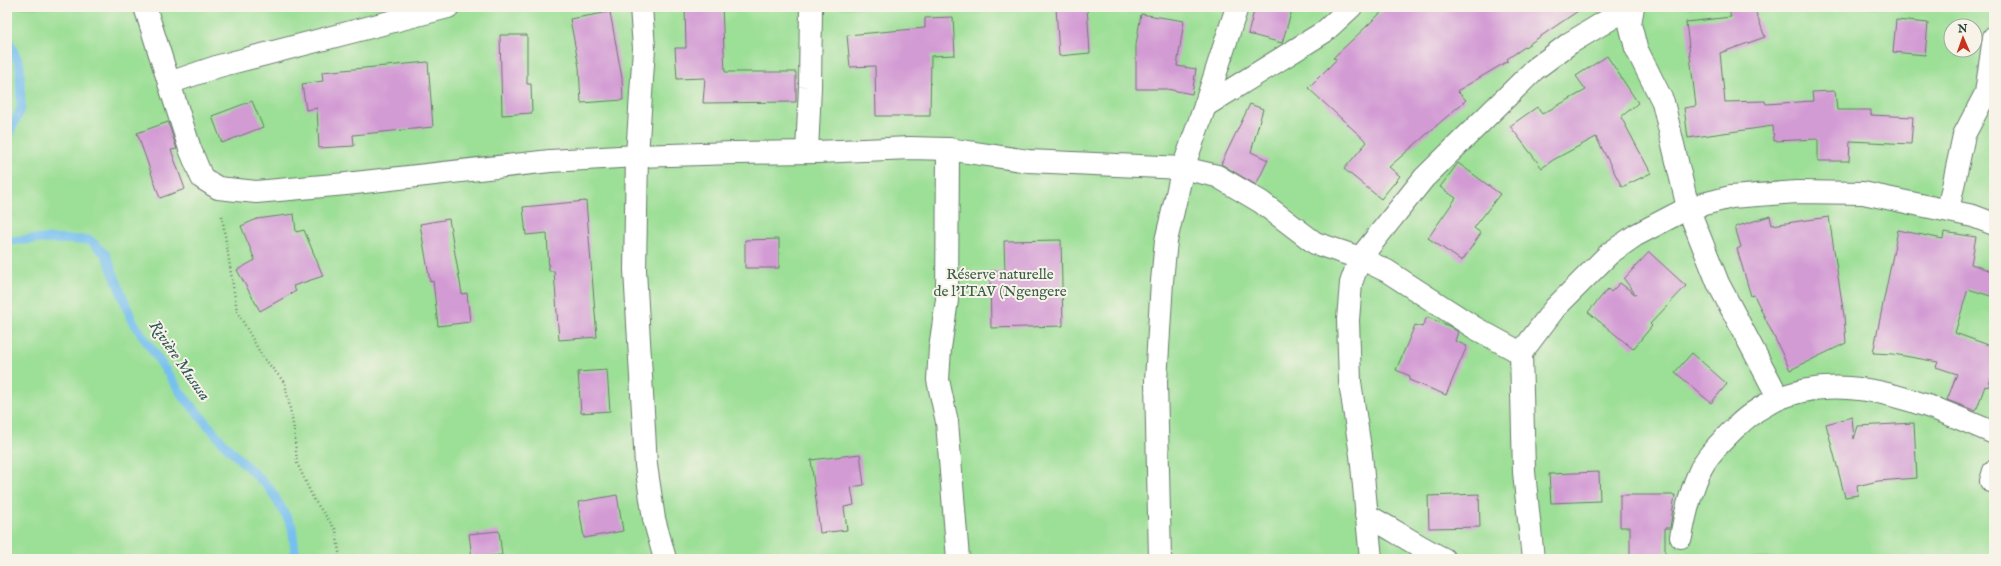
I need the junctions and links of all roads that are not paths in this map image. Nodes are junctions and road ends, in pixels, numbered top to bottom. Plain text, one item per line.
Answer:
1 (145, 7) edge
2 (448, 7) edge
3 (641, 7) edge
4 (811, 7) edge
5 (1237, 7) edge
6 (1351, 7) edge
7 (1631, 7) edge
8 (1994, 37) edge
9 (169, 83) junction
10 (1205, 106) junction
11 (948, 149) junction
12 (806, 152) junction
13 (637, 156) junction
14 (1182, 168) junction
15 (1688, 208) junction
16 (1948, 210) junction
17 (1994, 224) edge
18 (1360, 258) junction
19 (1521, 353) junction
20 (1778, 397) junction
21 (1994, 433) edge
22 (1366, 515) junction
23 (1681, 537) dead end
24 (665, 559) edge
25 (958, 559) edge
26 (1160, 559) edge
27 (1371, 559) edge
28 (1444, 559) edge
29 (1534, 559) edge

1 - 9 street
2 - 9 street
3 - 13 street
4 - 12 street
5 - 10 street
6 - 10 street
7 - 15 street
7 - 18 street
8 - 16 street
9 - 13 street
10 - 14 street
11 - 12 street
11 - 14 street
11 - 25 street
12 - 13 street
13 - 24 street
14 - 18 street
14 - 26 street
15 - 16 street
15 - 19 street
15 - 20 street
16 - 17 street
18 - 19 street
18 - 22 street
19 - 29 street
20 - 21 street
20 - 23 street
22 - 27 street
22 - 28 street

